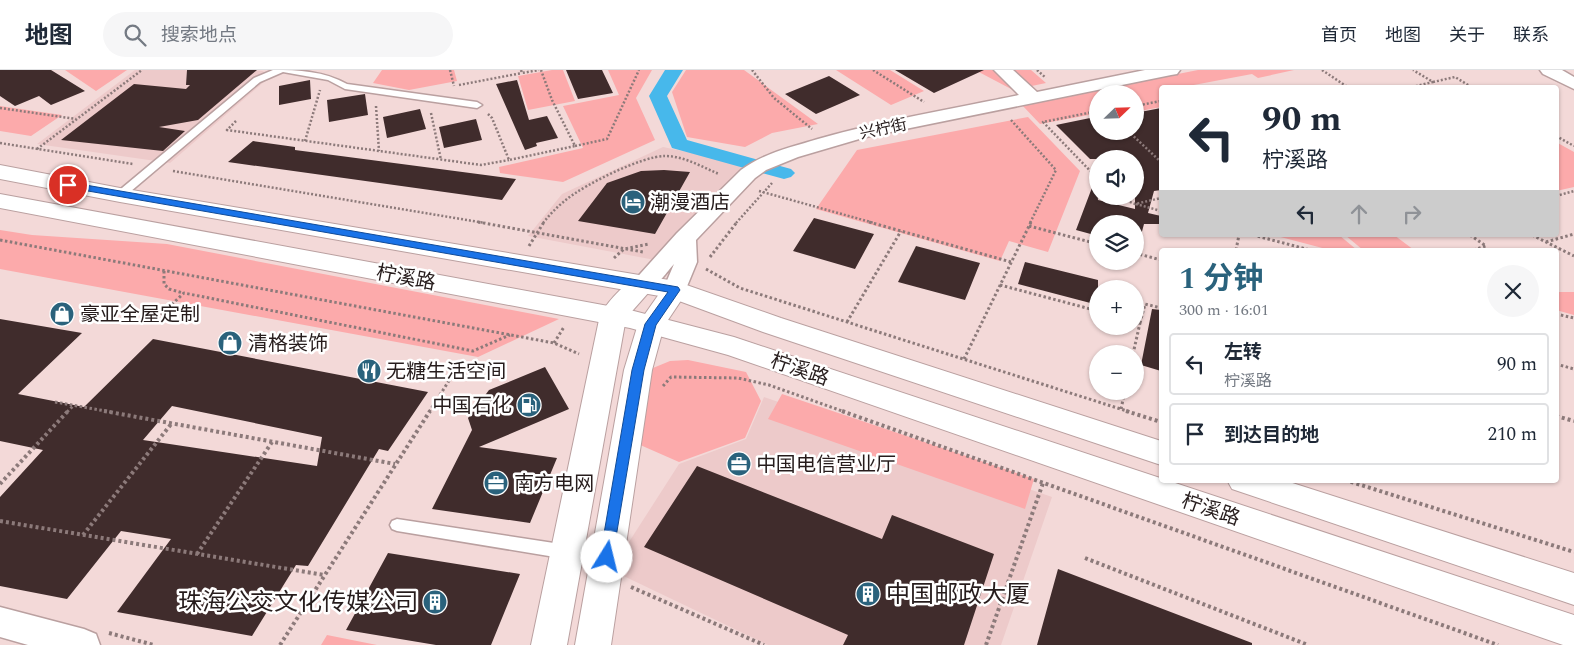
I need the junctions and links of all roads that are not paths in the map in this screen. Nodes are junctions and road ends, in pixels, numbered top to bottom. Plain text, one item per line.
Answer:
1 (280, 70) edge
2 (285, 70) edge
3 (1003, 70) edge
4 (1171, 70) edge
5 (1549, 70) edge
6 (1574, 84) edge
7 (1033, 98) junction
8 (477, 105) road end
9 (0, 172) edge
10 (120, 195) junction
11 (0, 201) edge
12 (390, 241) junction
13 (685, 262) junction
14 (367, 269) junction
15 (644, 283) junction
16 (675, 290) junction
17 (613, 315) junction
18 (651, 324) junction
19 (967, 389) junction
20 (956, 422) junction
21 (1159, 452) edge
22 (1253, 483) edge
23 (397, 525) dead end
24 (567, 552) junction
25 (1574, 589) edge
26 (0, 622) edge
27 (1574, 632) edge
28 (84, 645) edge
29 (549, 645) edge
30 (593, 645) edge

1 - 10 lane
2 - 8 lane
3 - 7 street
4 - 7 street, 兴柠街
5 - 6 street
7 - 13 street, 兴柠街
9 - 10 main road, 柠溪路
10 - 12 main road, 柠溪路
11 - 14 main road, 柠溪路
12 - 14 main road
12 - 15 main road, 柠溪路
13 - 15 street
13 - 16 street
14 - 17 main road, 柠溪路
15 - 16 main road, 柠溪路
15 - 17 main road
16 - 18 main road
16 - 19 main road, 柠溪路
17 - 18 main road, 柠溪路
17 - 24 main road
18 - 20 main road, 柠溪路
18 - 30 main road
19 - 20 main road
19 - 21 main road, 柠溪路
20 - 27 main road, 柠溪路
22 - 25 main road, 柠溪路
23 - 24 lane
24 - 29 main road
26 - 28 street

